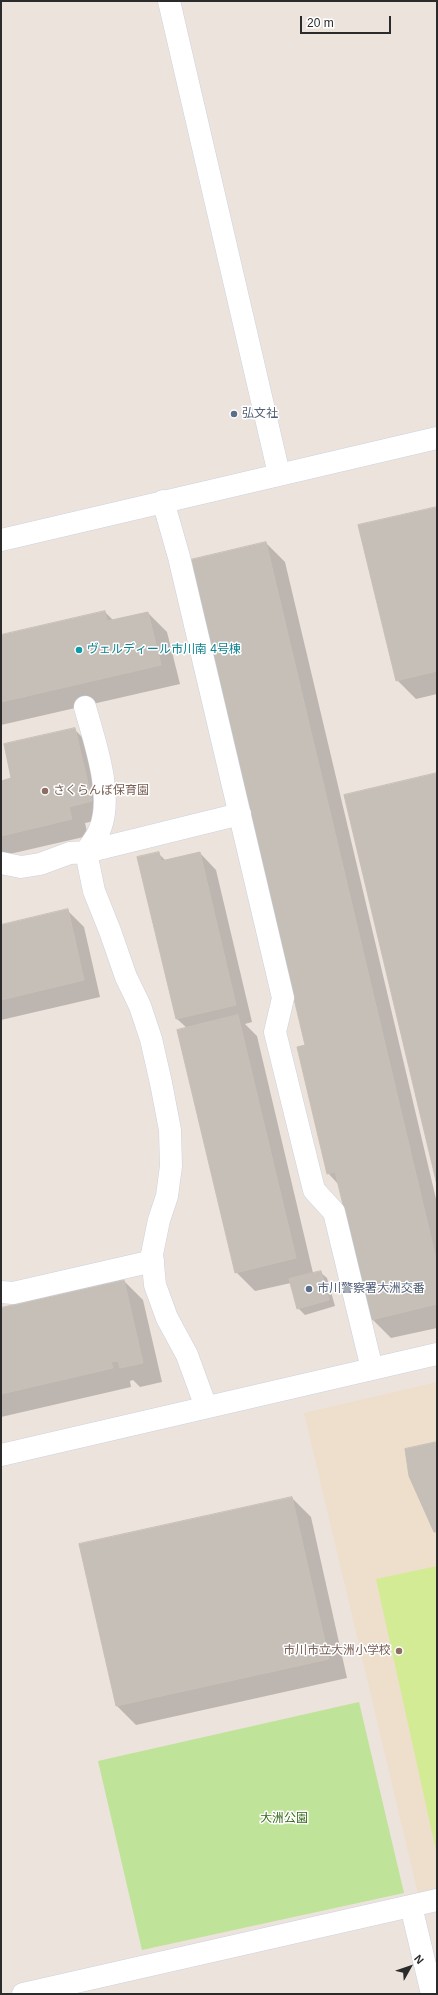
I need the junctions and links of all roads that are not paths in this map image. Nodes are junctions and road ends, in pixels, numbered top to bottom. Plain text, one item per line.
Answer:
1 (169, 1) edge
2 (437, 438) edge
3 (279, 474) junction
4 (162, 501) junction
5 (1, 540) edge
6 (85, 707) dead end
7 (240, 814) junction
8 (86, 852) junction
9 (1, 864) edge
10 (152, 1261) junction
11 (1, 1292) edge
12 (437, 1354) edge
13 (372, 1369) junction
14 (206, 1407) junction
15 (1, 1455) edge
16 (437, 1900) edge
17 (411, 1906) junction
18 (23, 1994) edge
19 (432, 1994) edge

1 - 3 street
2 - 3 street
3 - 4 street
4 - 5 street
4 - 7 street
6 - 8 street
7 - 8 street
7 - 13 street
8 - 9 street
8 - 10 street
10 - 11 street
10 - 14 street
12 - 13 street
13 - 14 street
14 - 15 street
16 - 17 street
17 - 18 street
17 - 19 street

